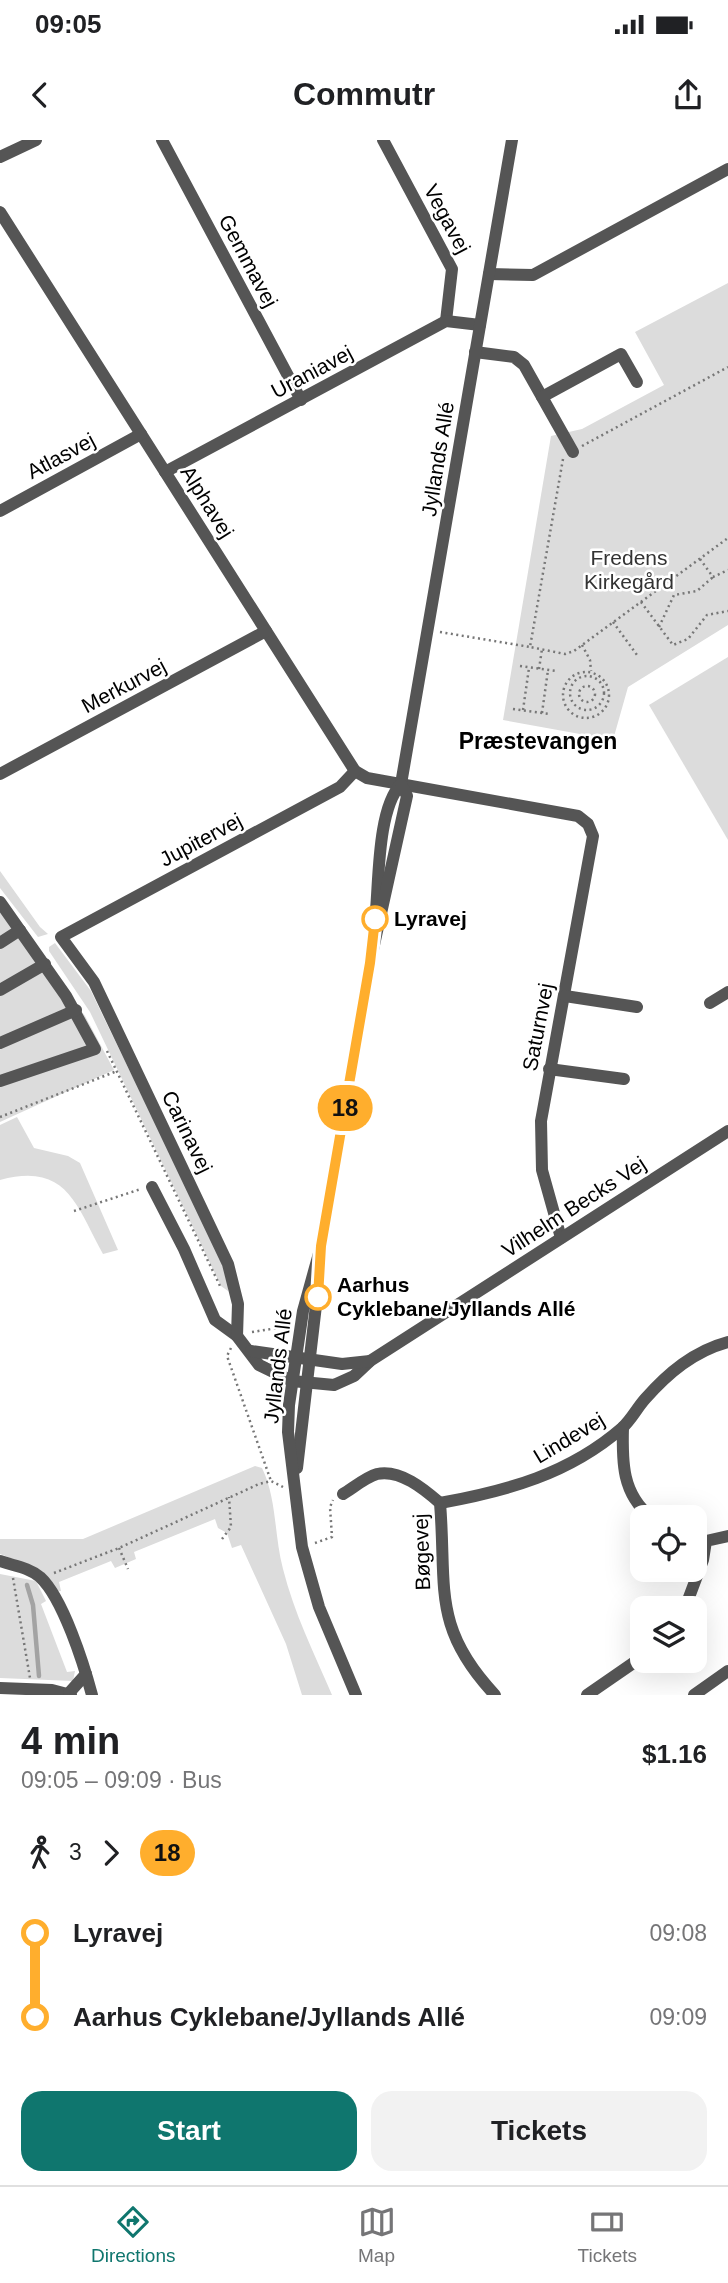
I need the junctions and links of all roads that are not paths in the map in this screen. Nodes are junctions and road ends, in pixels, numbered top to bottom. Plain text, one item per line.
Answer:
1 (36, 140) edge
2 (162, 140) edge
3 (383, 140) edge
4 (512, 140) edge
5 (0, 157) edge
6 (728, 169) edge
7 (0, 212) edge
8 (489, 274) junction
9 (446, 321) junction
10 (480, 325) junction
11 (475, 352) junction
12 (637, 382) dead end
13 (542, 397) junction
14 (301, 400) junction
15 (141, 434) junction
16 (573, 452) road end
17 (165, 472) junction
18 (0, 511) edge
19 (266, 631) junction
20 (355, 771) junction
21 (0, 774) edge
22 (401, 784) junction
23 (0, 902) edge
24 (20, 930) junction
25 (61, 937) joint
26 (0, 943) edge
27 (45, 964) junction
28 (0, 990) edge
29 (728, 992) edge
30 (565, 996) junction
31 (710, 1003) dead end
32 (637, 1007) dead end
33 (76, 1010) junction
34 (0, 1043) edge
35 (549, 1069) junction
36 (624, 1079) dead end
37 (0, 1081) edge
38 (728, 1130) edge
39 (152, 1186) road end
40 (561, 1238) junction
41 (321, 1246) junction
42 (237, 1336) junction
43 (728, 1342) edge
44 (251, 1351) junction
45 (295, 1359) junction
46 (309, 1361) junction
47 (370, 1361) junction
48 (292, 1381) junction
49 (306, 1384) junction
50 (623, 1427) junction
51 (295, 1493) junction
52 (343, 1494) road end
53 (440, 1503) junction
54 (638, 1505) edge
55 (728, 1536) edge
56 (707, 1538) edge
57 (5, 1563) edge
58 (630, 1665) edge
59 (728, 1671) edge
60 (86, 1674) junction
61 (0, 1688) edge
62 (70, 1694) edge
63 (92, 1695) edge
64 (356, 1695) edge
65 (495, 1695) edge
66 (587, 1695) edge
67 (694, 1695) edge

1 - 5 street
2 - 14 street, Gemmavej
3 - 9 street, Vegavej
4 - 8 street, Jyllands Allé
6 - 8 street
7 - 15 street, Alphavej
8 - 10 street, Jyllands Allé
9 - 10 street
9 - 14 street, Uraniavej
10 - 11 street, Jyllands Allé
11 - 13 street
11 - 22 street, Jyllands Allé
12 - 13 street
13 - 16 street
14 - 17 street, Uraniavej
15 - 17 street, Alphavej
15 - 18 street, Atlasvej
17 - 19 street, Alphavej
19 - 20 street, Alphavej
19 - 21 street, Merkurvej
20 - 22 street
20 - 25 street, Jupitervej
22 - 30 street, Saturnvej
22 - 41 street, Jyllands Allé
23 - 24 street
24 - 26 street
24 - 27 street
25 - 42 street, Carinavej
27 - 28 street
27 - 33 street
29 - 31 street
30 - 32 street
30 - 35 street, Saturnvej
33 - 34 street
33 - 37 street
35 - 36 street
35 - 40 street, Saturnvej
38 - 40 street, Vilhelm Becks Vej
39 - 42 street
40 - 47 street, Vilhelm Becks Vej
41 - 45 street, Jyllands Allé
41 - 46 street, Jyllands Allé
42 - 44 street
43 - 50 street, Lindevej
44 - 45 street
44 - 48 street
45 - 46 street, Vilhelm Becks Vej
45 - 48 street, Jyllands Allé
46 - 47 street, Vilhelm Becks Vej
46 - 49 street, Jyllands Allé
47 - 49 street, Vilhelm Becks Vej
48 - 49 street, Vilhelm Becks Vej
48 - 51 street, Jyllands Allé
49 - 51 street, Jyllands Allé
50 - 53 street, Lindevej
50 - 54 street
51 - 64 street, Jyllands Allé
52 - 53 street, Bøgevej
53 - 65 street, Bøgevej
55 - 56 street
57 - 60 street
58 - 66 street
59 - 67 street
60 - 62 street
60 - 63 street
61 - 62 street

